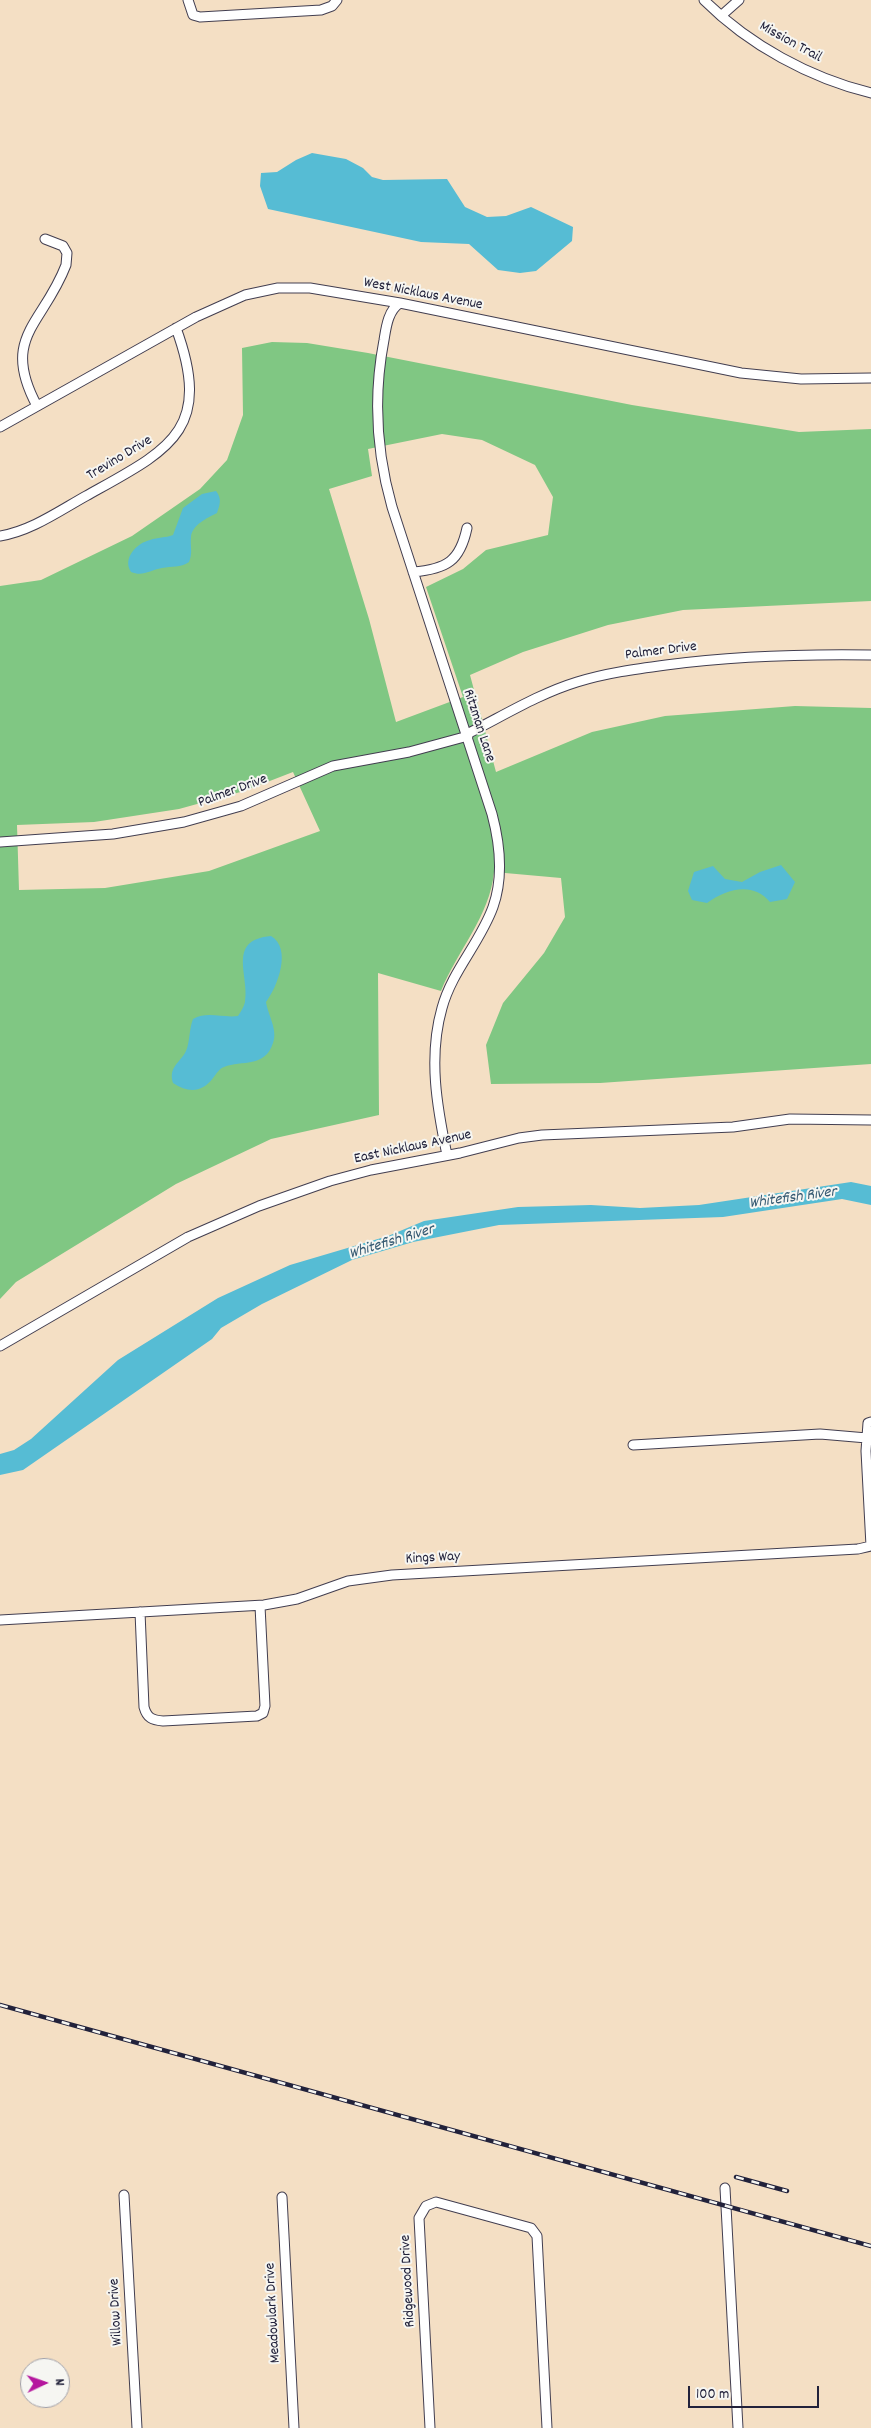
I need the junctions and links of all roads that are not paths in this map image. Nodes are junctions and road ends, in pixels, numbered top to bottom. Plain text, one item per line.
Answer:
1 (188, 0) edge
2 (337, 0) edge
3 (704, 0) edge
4 (739, 0) edge
5 (722, 16) junction
6 (871, 93) edge
7 (45, 239) dead end
8 (400, 304) junction
9 (176, 328) junction
10 (871, 378) edge
11 (37, 406) junction
12 (0, 428) edge
13 (467, 528) dead end
14 (0, 536) edge
15 (413, 572) junction
16 (871, 655) edge
17 (467, 735) junction
18 (0, 842) edge
19 (871, 1120) edge
20 (447, 1155) junction
21 (0, 1346) edge
22 (871, 1422) edge
23 (867, 1438) junction
24 (633, 1445) dead end
25 (871, 1546) edge
26 (260, 1606) junction
27 (140, 1612) junction
28 (0, 1620) edge
29 (724, 2188) dead end
30 (124, 2194) dead end
31 (282, 2197) dead end
32 (137, 2428) edge
33 (294, 2428) edge
34 (430, 2428) edge
35 (548, 2428) edge
36 (738, 2428) edge

1 - 2 street
3 - 5 street, Mission Trail
4 - 5 street
5 - 6 street, Mission Trail
7 - 11 street
8 - 9 street, West Nicklaus Avenue
8 - 10 street, West Nicklaus Avenue
8 - 15 street, Ritzman Lane
9 - 11 street, West Nicklaus Avenue
9 - 14 street, Trevino Drive
11 - 12 street, West Nicklaus Avenue
13 - 15 street
15 - 17 street, Ritzman Lane
16 - 17 street, Palmer Drive
17 - 18 street, Palmer Drive
17 - 20 street, Ritzman Lane
19 - 20 street, East Nicklaus Avenue
20 - 21 street, East Nicklaus Avenue
22 - 23 street
23 - 24 street
23 - 25 street
25 - 26 street, Kings Way
26 - 27 street, Kings Way
26 - 27 street
27 - 28 street, Kings Way
29 - 36 street
30 - 32 street, Willow Drive
31 - 33 street, Meadowlark Drive
34 - 35 street, Ridgewood Drive

